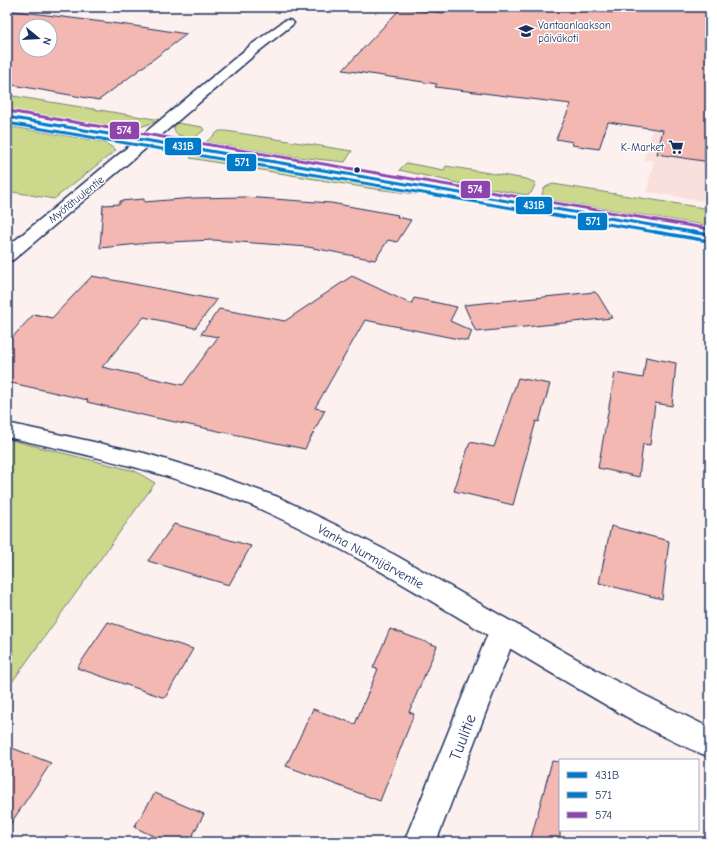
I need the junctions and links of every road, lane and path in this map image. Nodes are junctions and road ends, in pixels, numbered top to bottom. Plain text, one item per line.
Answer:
1 (288, 23) dead end
2 (7, 117) edge
3 (146, 141) junction
4 (710, 235) edge
5 (7, 256) edge
6 (7, 430) edge
7 (503, 631) junction
8 (710, 743) edge
9 (420, 842) edge

1 - 3 street, Myötätuulentie
2 - 3 street
3 - 4 street
3 - 5 street, Myötätuulentie
6 - 7 street, Vanha Nurmijärventie
7 - 8 street, Vanha Nurmijärventie
7 - 9 street, Tuulitie

